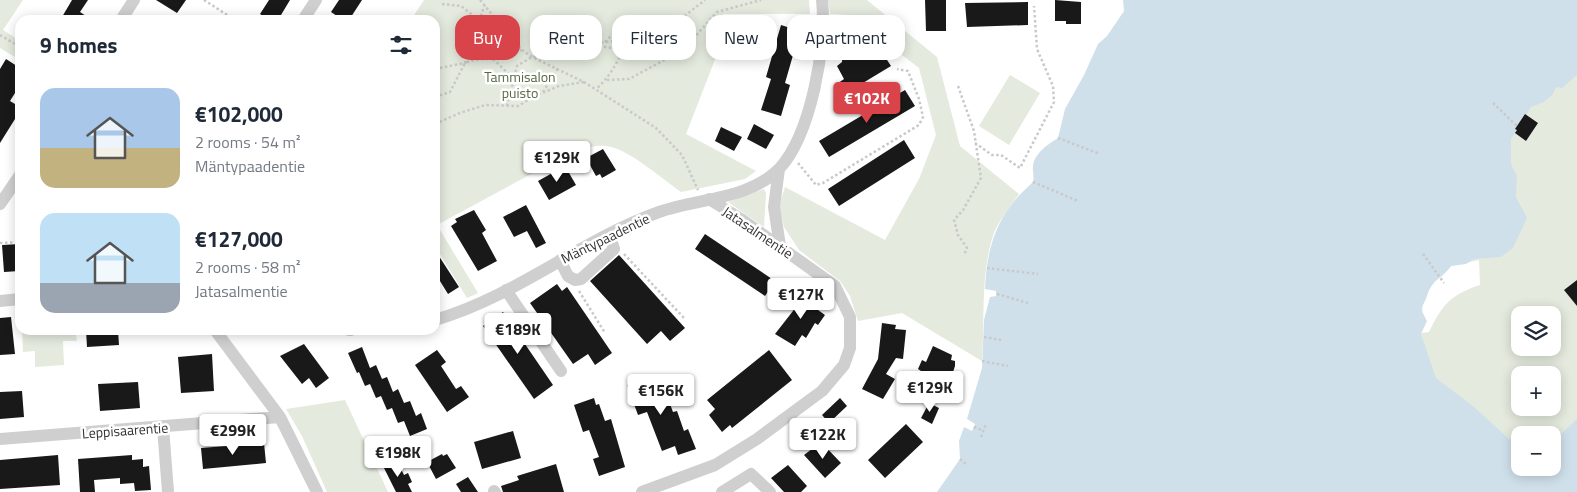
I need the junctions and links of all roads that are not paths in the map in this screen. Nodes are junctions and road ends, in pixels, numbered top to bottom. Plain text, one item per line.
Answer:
1 (134, 0) edge
2 (316, 0) edge
3 (822, 0) edge
4 (124, 15) edge
5 (307, 15) edge
6 (778, 169) junction
7 (15, 182) edge
8 (703, 195) junction
9 (0, 204) edge
10 (609, 234) junction
11 (780, 246) junction
12 (560, 260) junction
13 (506, 290) junction
14 (15, 300) edge
15 (0, 301) edge
16 (440, 318) edge
17 (223, 335) edge
18 (561, 371) dead end
19 (280, 417) junction
20 (163, 427) junction
21 (0, 439) edge
22 (665, 485) junction
23 (168, 492) edge
24 (317, 492) edge
25 (642, 492) edge
26 (676, 492) edge
27 (722, 492) edge
28 (770, 492) edge

1 - 4 street
2 - 5 street
3 - 6 street, Mäntypaadentie
6 - 8 street, Mäntypaadentie
6 - 11 street, Mäntypaadentie
7 - 9 street
8 - 10 street, Mäntypaadentie
8 - 11 street, Jatasalmentie
10 - 12 street, Mäntypaadentie
10 - 12 street
11 - 22 street, Jatasalmentie
12 - 13 street, Mäntypaadentie
13 - 16 street, Mäntypaadentie
13 - 18 street
14 - 15 street
17 - 19 street
19 - 20 street, Leppisaarentie
19 - 24 street
20 - 21 street, Leppisaarentie
20 - 23 street
22 - 25 street, Jatasalmentie
22 - 26 street
27 - 28 street

